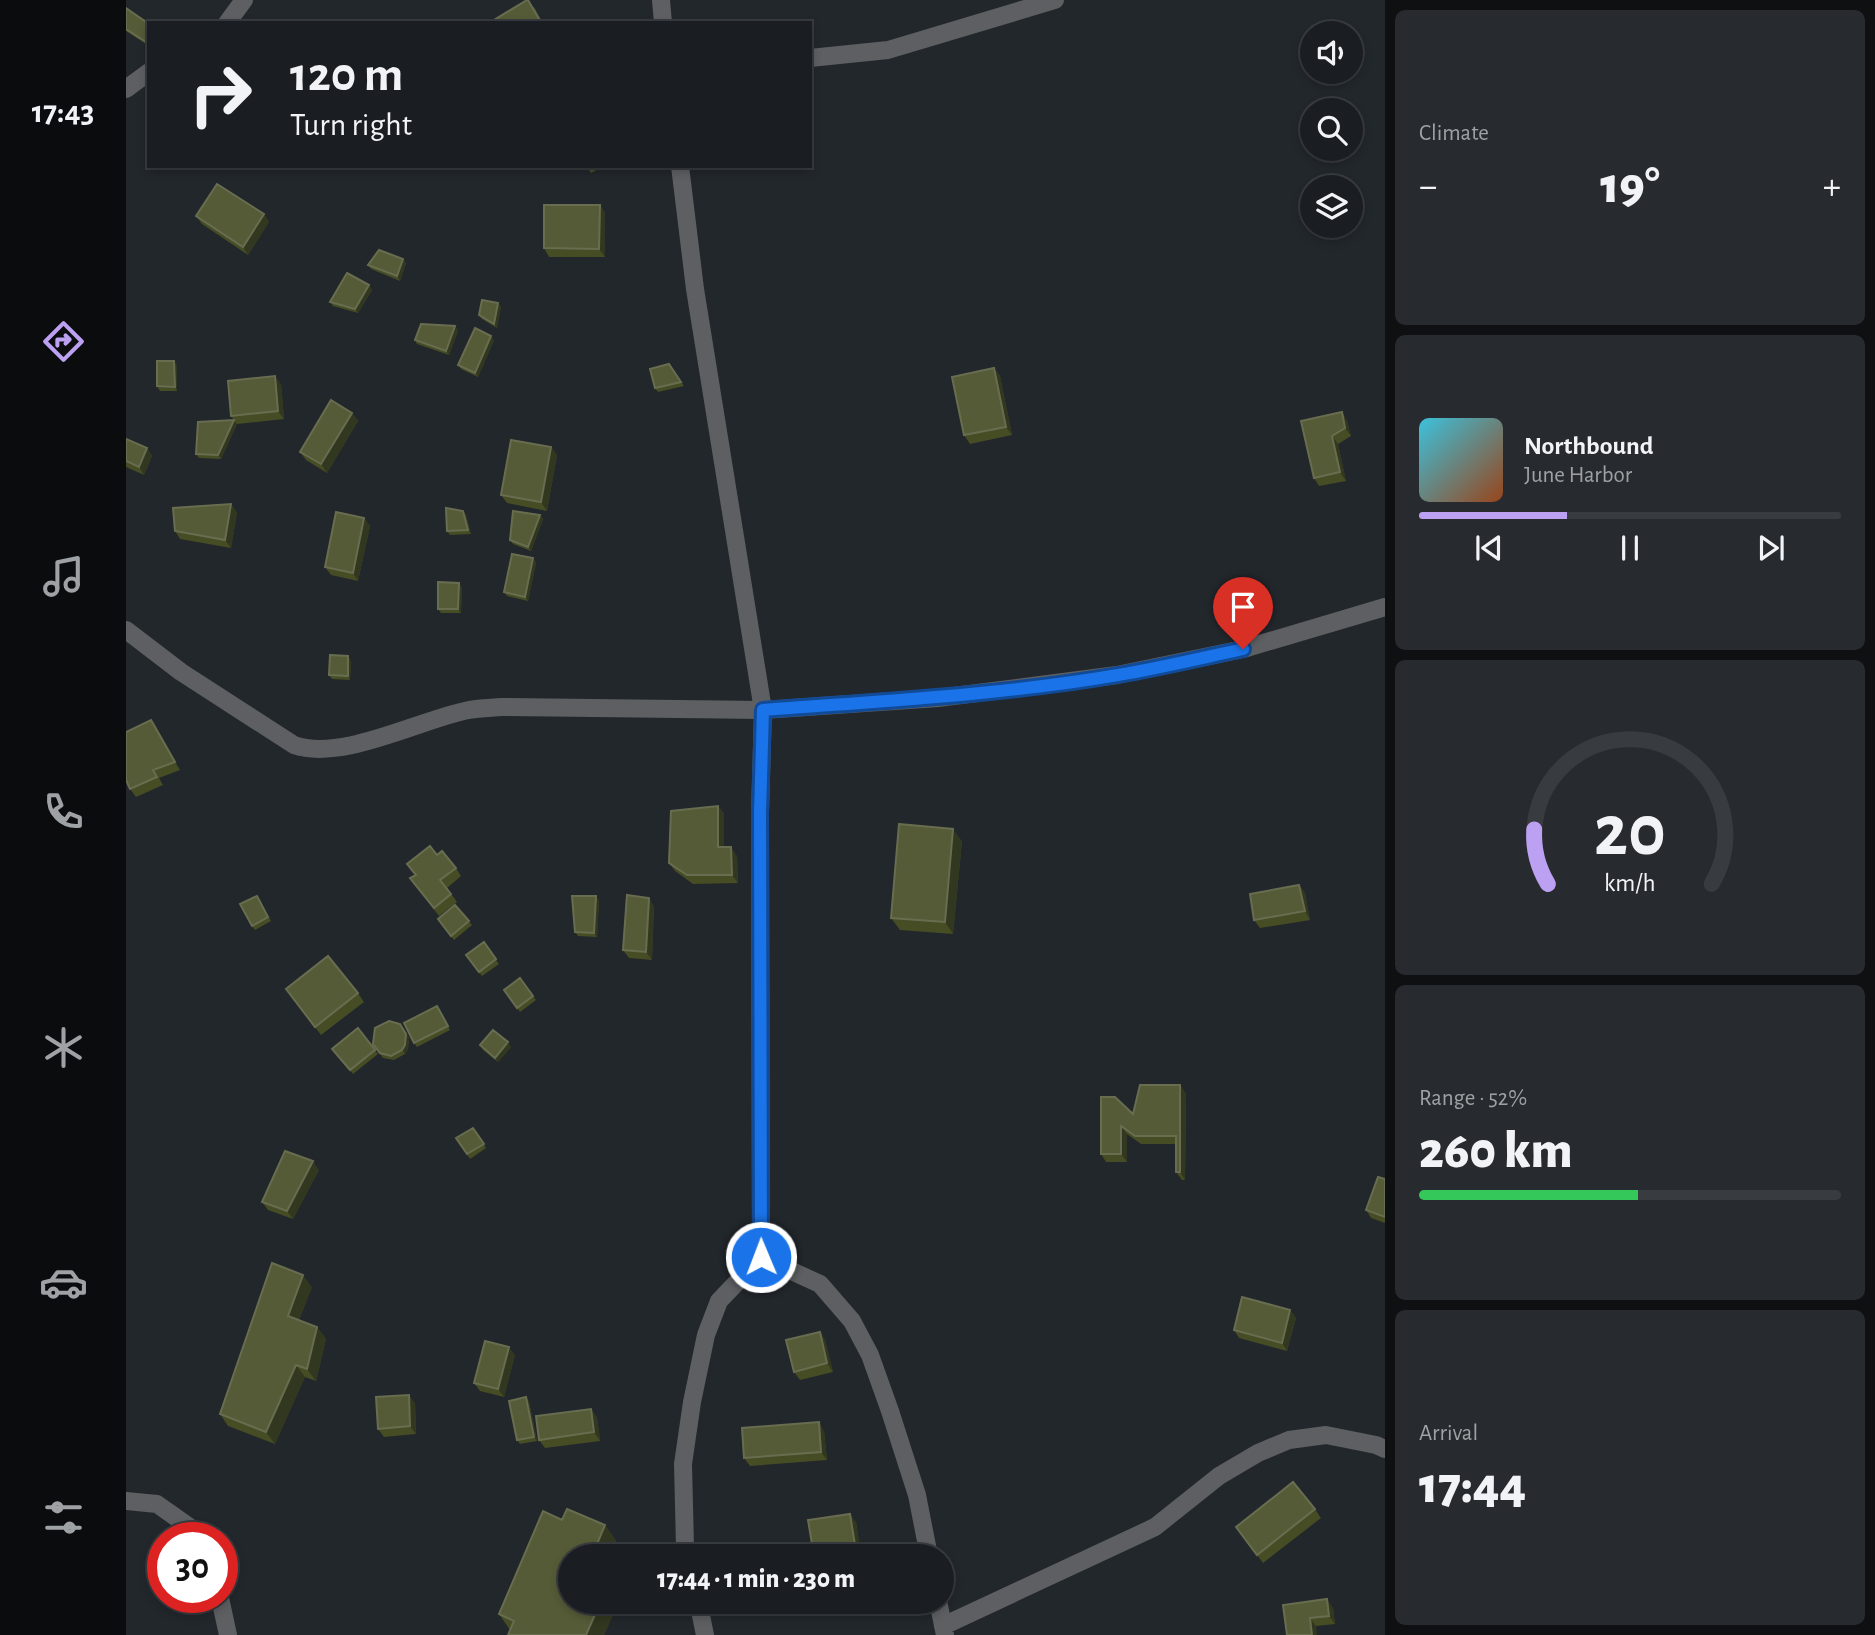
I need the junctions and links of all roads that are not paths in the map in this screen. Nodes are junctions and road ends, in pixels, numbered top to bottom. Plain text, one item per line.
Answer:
1 (244, 0) edge
2 (661, 0) edge
3 (1055, 0) edge
4 (228, 21) edge
5 (663, 21) edge
6 (812, 58) edge
7 (147, 73) edge
8 (126, 89) edge
9 (680, 168) edge
10 (1385, 607) edge
11 (126, 630) edge
12 (763, 710) junction
13 (761, 1257) junction
14 (1385, 1449) edge
15 (126, 1501) edge
16 (183, 1522) edge
17 (685, 1544) edge
18 (927, 1544) edge
19 (223, 1613) edge
20 (701, 1614) edge
21 (944, 1630) edge
22 (228, 1635) edge
23 (705, 1635) edge

1 - 4 street
2 - 5 street
3 - 6 street
7 - 8 street
9 - 12 street
10 - 12 street
11 - 12 street
12 - 13 street
13 - 17 street
13 - 18 street
14 - 21 street
15 - 16 street
19 - 22 street
20 - 23 street

